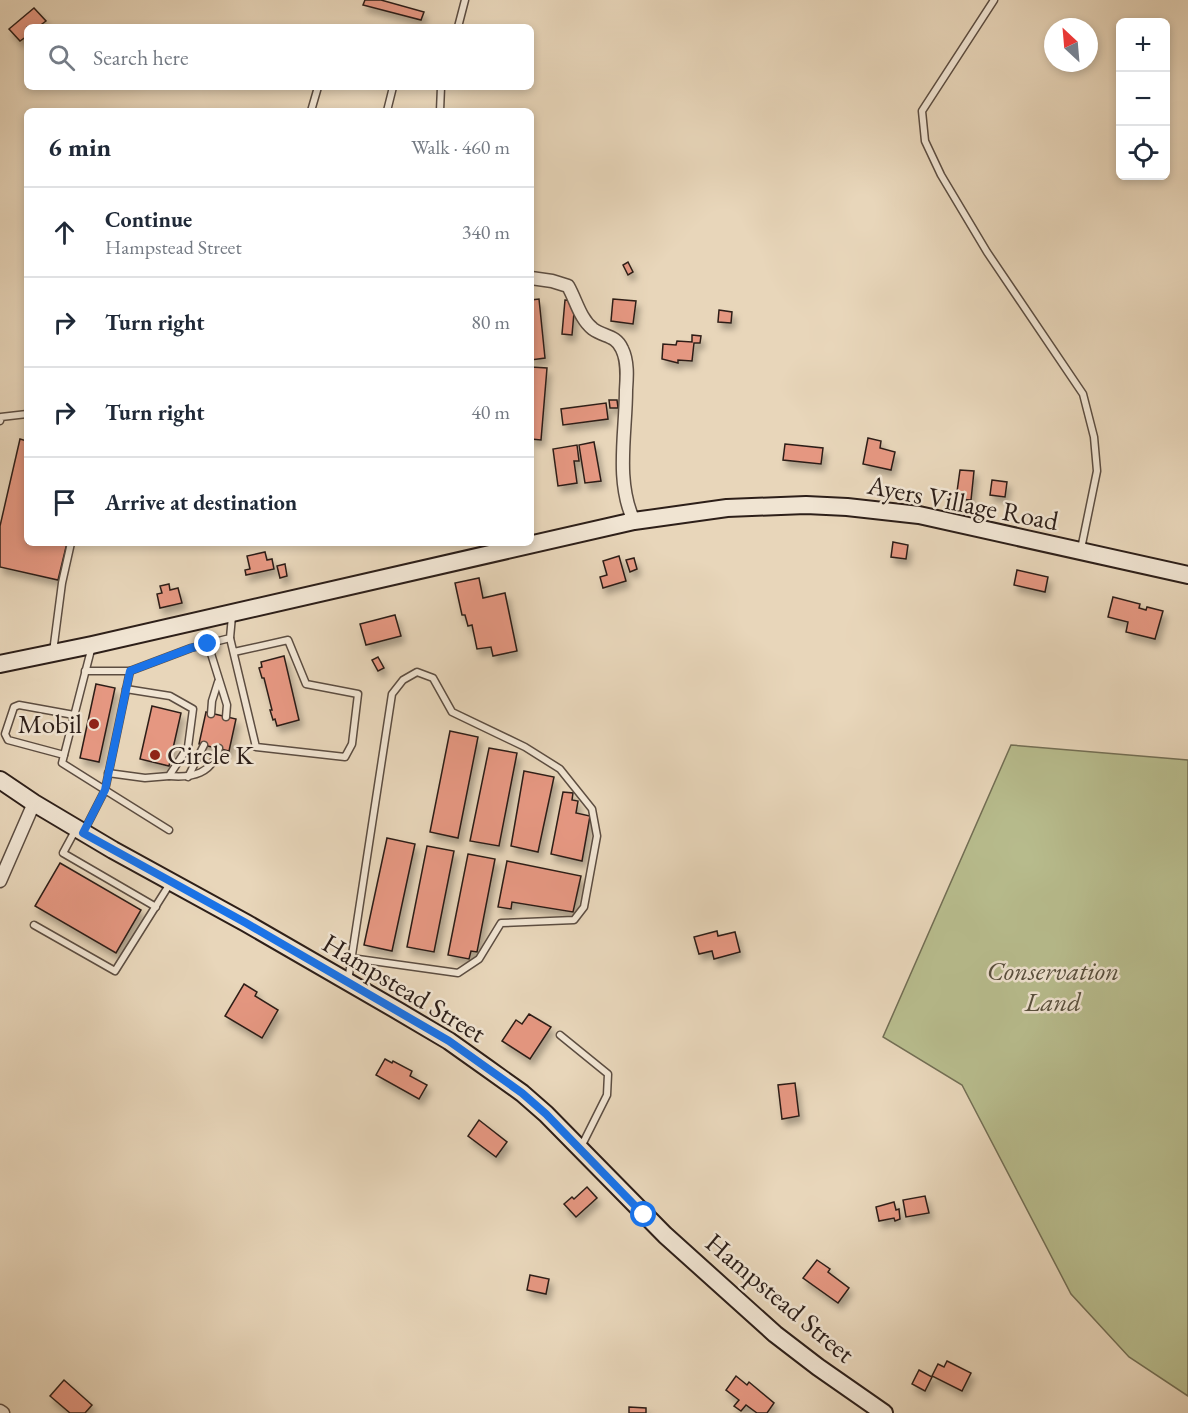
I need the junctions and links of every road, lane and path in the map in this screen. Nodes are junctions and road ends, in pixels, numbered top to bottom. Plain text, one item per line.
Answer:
1 (465, 0) edge
2 (994, 0) edge
3 (459, 24) edge
4 (317, 90) edge
5 (392, 90) edge
6 (441, 90) edge
7 (312, 108) edge
8 (388, 108) edge
9 (440, 108) edge
10 (534, 278) edge
11 (24, 414) edge
12 (0, 418) edge
13 (634, 521) junction
14 (534, 542) edge
15 (70, 546) edge
16 (518, 546) edge
17 (1081, 552) junction
18 (1188, 575) edge
19 (233, 613) junction
20 (230, 638) junction
21 (208, 644) junction
22 (92, 645) junction
23 (234, 652) junction
24 (53, 653) junction
25 (0, 664) edge
26 (85, 671) junction
27 (130, 671) junction
28 (218, 681) junction
29 (126, 689) junction
30 (211, 714) dead end
31 (74, 715) junction
32 (226, 717) dead end
33 (204, 745) dead end
34 (219, 748) dead end
35 (64, 755) junction
36 (108, 773) junction
37 (169, 776) junction
38 (188, 778) junction
39 (0, 780) edge
40 (105, 790) junction
41 (34, 803) junction
42 (169, 830) dead end
43 (80, 831) junction
44 (0, 881) edge
45 (172, 882) junction
46 (156, 907) junction
47 (34, 925) dead end
48 (351, 958) junction
49 (348, 981) junction
50 (560, 1035) dead end
51 (581, 1148) junction
52 (884, 1413) edge

1 - 3 lane
2 - 17 lane
4 - 7 lane
5 - 8 lane
6 - 9 lane
10 - 13 street
11 - 12 lane
13 - 14 main road, Ayers Village Road
13 - 17 main road, Ayers Village Road
15 - 24 lane
16 - 19 main road, Ayers Village Road
17 - 18 main road, Ayers Village Road
19 - 20 lane
19 - 22 main road, Ayers Village Road
20 - 21 lane
20 - 23 lane
21 - 27 lane
21 - 28 lane
22 - 24 main road, Ayers Village Road
22 - 26 lane
23 - 23 lane
24 - 25 main road, Ayers Village Road
26 - 27 lane
26 - 31 lane
27 - 29 lane
28 - 30 lane
28 - 32 lane
29 - 36 lane
29 - 37 lane
31 - 35 lane
31 - 35 lane
33 - 38 lane
34 - 38 lane
35 - 40 lane
36 - 37 lane
36 - 40 lane
37 - 38 lane
39 - 41 main road, Hampstead Street
40 - 42 lane
40 - 43 lane
41 - 43 main road, Hampstead Street
41 - 44 street
43 - 45 main road, Hampstead Street
43 - 46 lane
45 - 46 lane
45 - 49 main road, Hampstead Street
46 - 47 lane
48 - 48 lane
48 - 49 lane
49 - 51 main road, Hampstead Street
50 - 51 lane
51 - 52 main road, Hampstead Street

